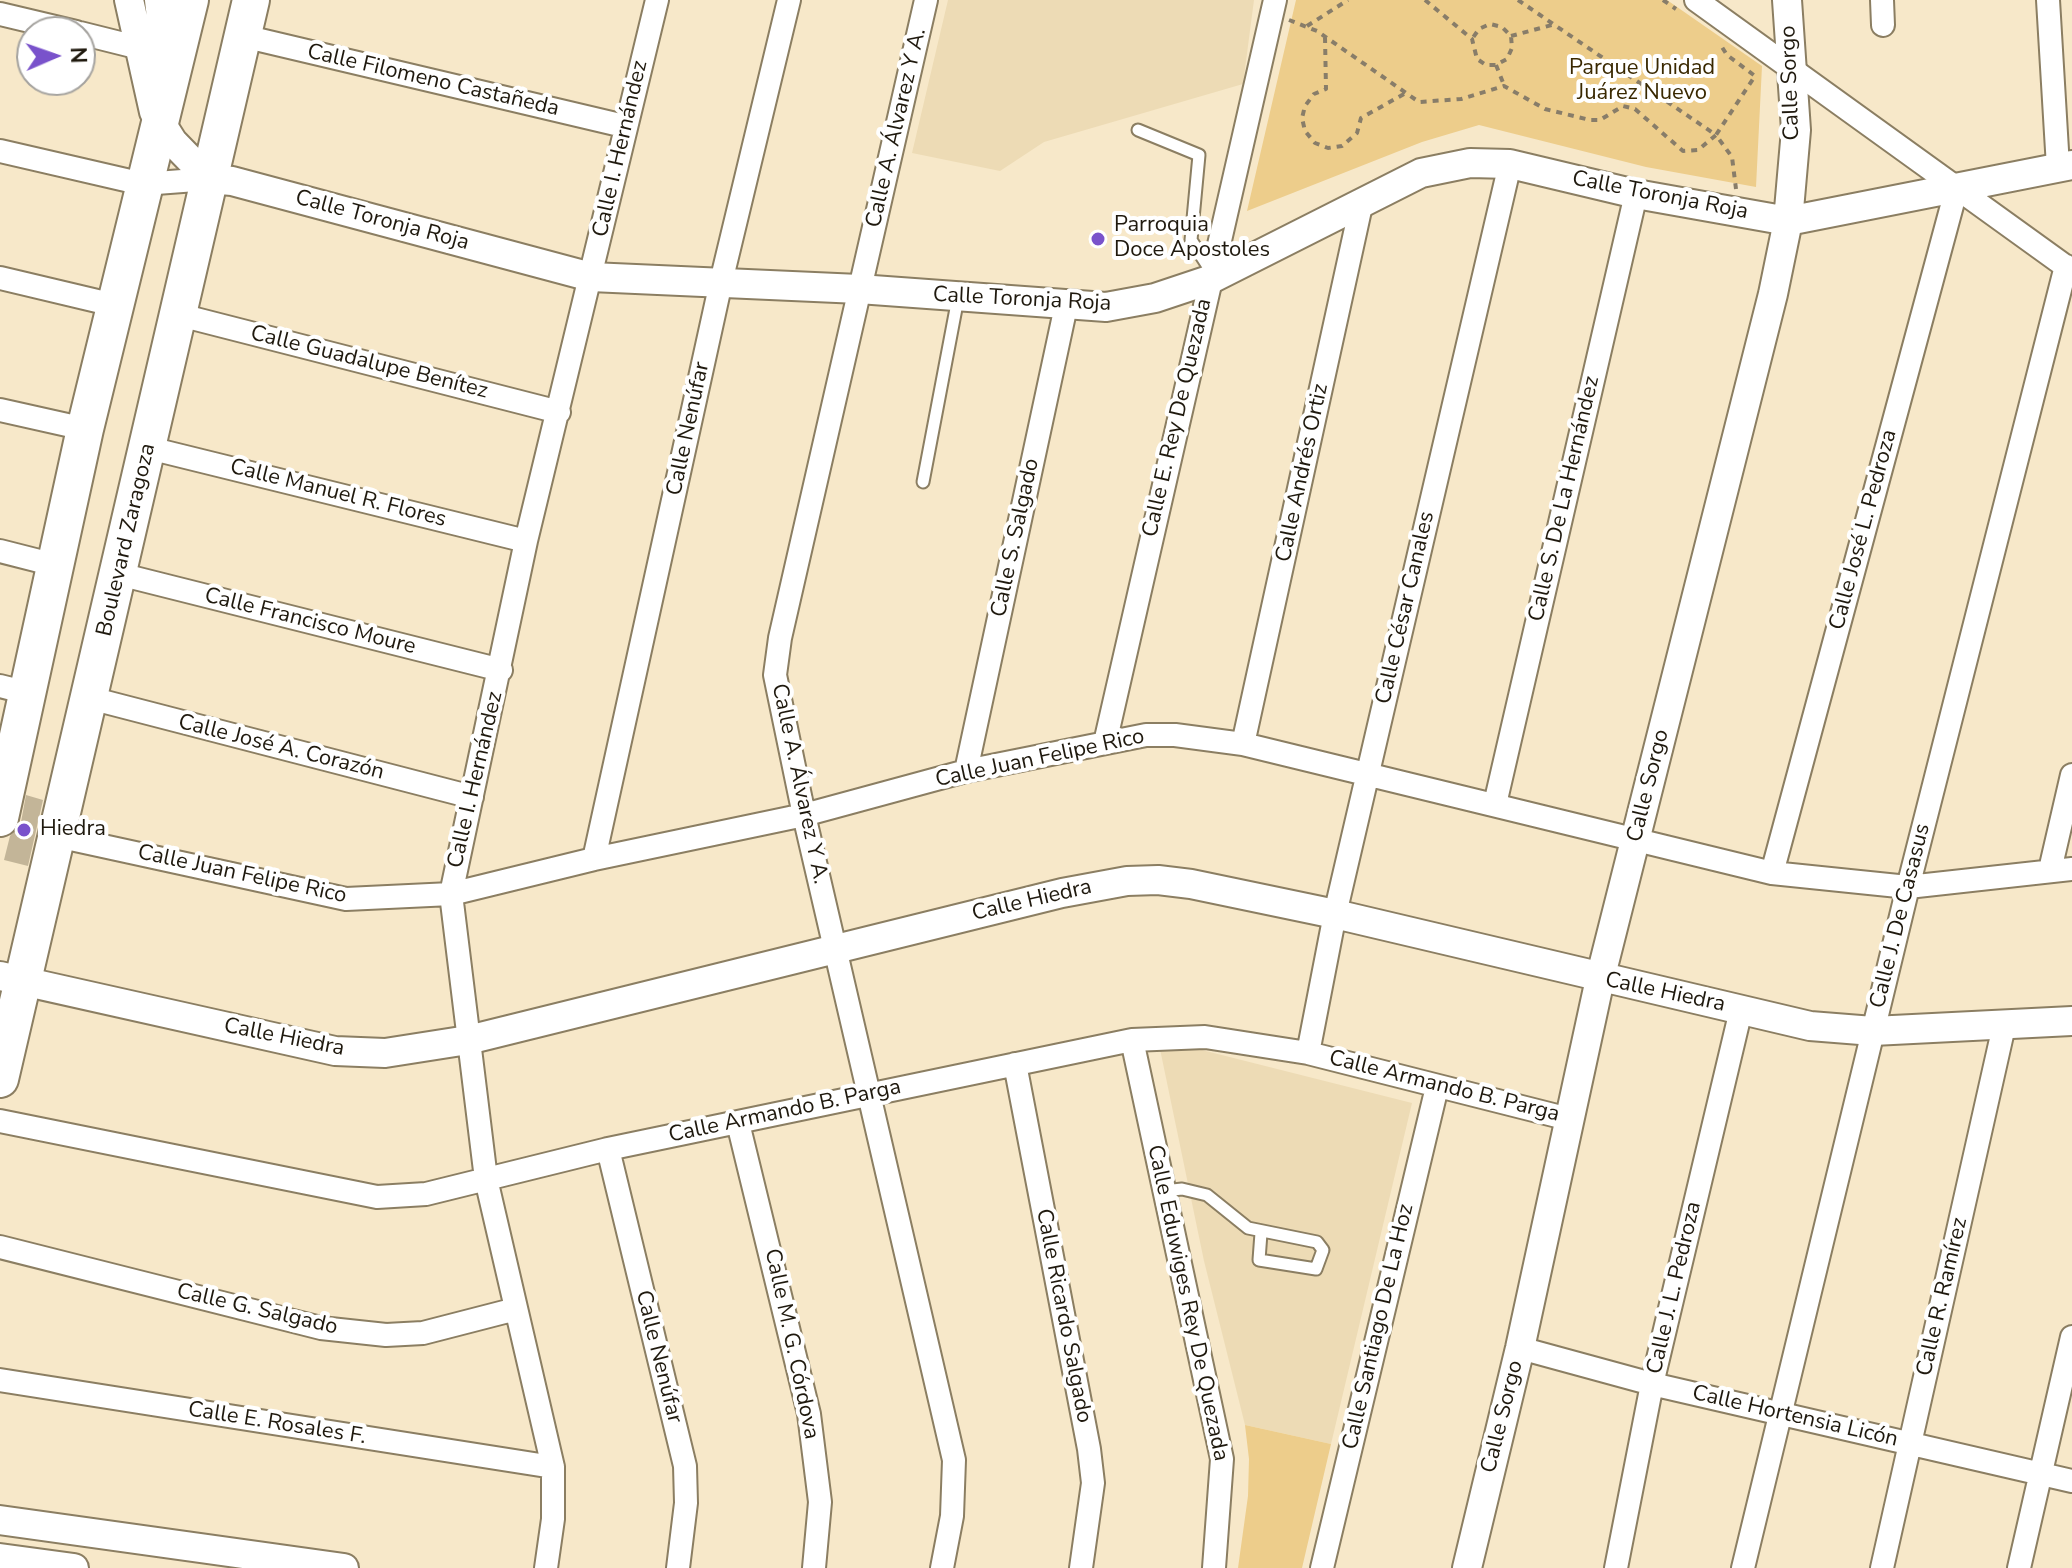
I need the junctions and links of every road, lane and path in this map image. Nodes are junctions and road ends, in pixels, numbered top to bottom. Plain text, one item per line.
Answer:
1 (129, 0) edge
2 (159, 0) edge
3 (190, 0) edge
4 (251, 0) edge
5 (789, 0) edge
6 (926, 0) edge
7 (1348, 0) edge
8 (1425, 0) edge
9 (1518, 0) edge
10 (1663, 0) edge
11 (1787, 0) edge
12 (1882, 0) edge
13 (2048, 0) edge
14 (652, 1) edge
15 (1273, 7) edge
16 (1690, 7) edge
17 (1552, 25) junction
18 (1883, 25) dead end
19 (1307, 26) junction
20 (243, 36) junction
21 (1511, 36) junction
22 (96, 37) edge
23 (1325, 37) junction
24 (1716, 37) dead end
25 (1472, 39) junction
26 (140, 48) junction
27 (1496, 65) junction
28 (1792, 69) junction
29 (1504, 86) junction
30 (170, 87) junction
31 (1405, 93) junction
32 (161, 124) junction
33 (624, 126) junction
34 (1138, 130) dead end
35 (1716, 135) junction
36 (0, 151) edge
37 (1510, 164) junction
38 (2065, 166) edge
39 (218, 173) junction
40 (143, 184) junction
41 (1957, 187) junction
42 (1636, 194) junction
43 (1362, 201) junction
44 (1736, 212) junction
45 (1788, 221) junction
46 (2069, 268) edge
47 (1210, 275) junction
48 (591, 277) junction
49 (0, 278) edge
50 (721, 282) junction
51 (859, 289) junction
52 (958, 297) junction
53 (114, 305) junction
54 (1066, 306) junction
55 (180, 315) junction
56 (0, 410) edge
57 (559, 412) junction
58 (85, 429) junction
59 (149, 448) junction
60 (923, 482) dead end
61 (526, 541) junction
62 (0, 551) edge
63 (55, 565) junction
64 (119, 574) junction
65 (501, 670) junction
66 (14, 690) edge
67 (90, 698) junction
68 (1105, 743) junction
69 (1243, 744) junction
70 (7, 750) edge
71 (966, 771) junction
72 (1368, 774) junction
73 (2072, 775) edge
74 (472, 797) junction
75 (1495, 804) junction
76 (804, 815) junction
77 (0, 818) edge
78 (57, 836) junction
79 (1635, 840) junction
80 (594, 859) junction
81 (2061, 870) edge
82 (1772, 873) junction
83 (1908, 887) junction
84 (451, 894) junction
85 (1335, 914) junction
86 (836, 949) junction
87 (11, 979) edge
88 (1600, 979) junction
89 (1741, 1010) junction
90 (2072, 1021) edge
91 (2004, 1026) junction
92 (1873, 1031) junction
93 (468, 1040) junction
94 (1132, 1040) junction
95 (1308, 1053) junction
96 (1015, 1064) junction
97 (0, 1079) edge
98 (1437, 1087) junction
99 (871, 1094) junction
100 (1569, 1119) junction
101 (0, 1121) edge
102 (738, 1123) junction
103 (608, 1149) junction
104 (486, 1179) junction
105 (1164, 1191) junction
106 (1261, 1233) junction
107 (0, 1247) edge
108 (516, 1309) junction
109 (2072, 1337) edge
110 (1520, 1348) junction
111 (0, 1380) edge
112 (1652, 1384) junction
113 (1781, 1413) junction
114 (1911, 1444) junction
115 (553, 1467) junction
116 (2041, 1474) junction
117 (2072, 1481) edge
118 (0, 1520) edge
119 (72, 1555) edge
120 (5, 1561) edge
121 (344, 1568) edge
122 (546, 1568) edge
123 (678, 1568) edge
124 (814, 1568) edge
125 (942, 1568) edge
126 (1081, 1568) edge
127 (1214, 1568) edge
128 (1322, 1568) edge
129 (1467, 1568) edge
130 (1616, 1568) edge
131 (1743, 1568) edge
132 (1882, 1568) edge
133 (2019, 1568) edge

1 - 26 street
2 - 30 street
3 - 30 main road
4 - 20 main road, Boulevard Zaragoza
5 - 50 street, Calle Nenúfar
6 - 51 street, Calle A. Álvarez Y A.
7 - 19 path
8 - 25 path
9 - 17 path
10 - 16 path
11 - 28 street, Calle Sorgo
12 - 18 street
13 - 38 street
14 - 33 street, Calle I. Hernández
15 - 19 path
15 - 47 street, Calle E. Rey De Quezada
16 - 28 street
17 - 21 path
17 - 35 path
19 - 23 path
20 - 33 street, Calle Filomeno Castañeda
20 - 39 main road, Boulevard Zaragoza
21 - 25 path
21 - 27 path
22 - 26 street
23 - 31 path
23 - 31 path
24 - 35 path
25 - 27 path
26 - 32 street
27 - 29 path
28 - 41 street
28 - 45 street, Calle Sorgo
29 - 31 path
29 - 35 path
30 - 32 main road
30 - 39 street
32 - 39 street
32 - 40 main road
33 - 48 street, Calle I. Hernández
34 - 47 lane
35 - 44 path
36 - 40 street
37 - 42 street, Calle Toronja Roja
37 - 43 street, Calle Toronja Roja
37 - 72 street, Calle César Canales
38 - 41 street, Calle Toronja Roja
39 - 40 street
39 - 48 street, Calle Toronja Roja
39 - 55 main road, Boulevard Zaragoza
40 - 53 main road
41 - 45 street, Calle Toronja Roja
41 - 46 street
41 - 82 street, Calle José L. Pedroza
42 - 44 street, Calle Toronja Roja
42 - 75 street, Calle S. De La Hernández
43 - 47 street, Calle Toronja Roja
43 - 69 street, Calle Andrés Ortiz
44 - 45 street, Calle Toronja Roja
45 - 79 street, Calle Sorgo
46 - 83 street, Calle J. De Casasus
47 - 54 street, Calle Toronja Roja
47 - 68 street, Calle E. Rey De Quezada
48 - 50 street, Calle Toronja Roja
48 - 57 street, Calle I. Hernández
49 - 53 street
50 - 51 street, Calle Toronja Roja
50 - 80 street, Calle Nenúfar
51 - 52 street, Calle Toronja Roja
51 - 76 street, Calle A. Álvarez Y A.
52 - 54 street, Calle Toronja Roja
52 - 60 lane
53 - 58 main road
54 - 71 street, Calle S. Salgado
55 - 57 street, Calle Guadalupe Benítez
55 - 59 main road, Boulevard Zaragoza
56 - 58 street
57 - 61 street, Calle I. Hernández
58 - 63 main road
59 - 61 street, Calle Manuel R. Flores
59 - 64 main road, Boulevard Zaragoza
61 - 65 street, Calle I. Hernández
62 - 63 street
63 - 66 main road
64 - 65 street, Calle Francisco Moure
64 - 67 main road, Boulevard Zaragoza
65 - 74 street, Calle I. Hernández
66 - 70 main road
67 - 74 street, Calle José A. Corazón
67 - 78 main road, Boulevard Zaragoza
68 - 69 street, Calle Juan Felipe Rico
68 - 71 street, Calle Juan Felipe Rico
69 - 72 street, Calle Juan Felipe Rico
70 - 77 main road
71 - 76 street, Calle Juan Felipe Rico
72 - 75 street, Calle Juan Felipe Rico
72 - 85 street, Calle César Canales
73 - 81 street
74 - 84 street, Calle I. Hernández
75 - 79 street, Calle Juan Felipe Rico
76 - 80 street, Calle Juan Felipe Rico
76 - 86 street, Calle A. Álvarez Y A.
78 - 84 street, Calle Juan Felipe Rico
78 - 87 main road, Boulevard Zaragoza
79 - 82 street, Calle Juan Felipe Rico
79 - 88 street, Calle Sorgo
80 - 84 street, Calle Juan Felipe Rico
81 - 83 street, Calle Juan Felipe Rico
82 - 83 street, Calle Juan Felipe Rico
83 - 92 street, Calle J. De Casasus
84 - 93 street, Calle I. Hernández
85 - 86 street, Calle Hiedra
85 - 88 street, Calle Hiedra
85 - 95 street, Calle César Canales
86 - 93 street, Calle Hiedra
86 - 99 street, Calle A. Álvarez Y A.
87 - 93 street, Calle Hiedra
87 - 97 main road, Boulevard Zaragoza
88 - 89 street, Calle Hiedra
88 - 100 street, Calle Sorgo
89 - 92 street, Calle Hiedra
89 - 112 street, Calle J. L. Pedroza
90 - 91 street, Calle Hiedra
91 - 92 street, Calle Hiedra
91 - 114 street, Calle R. Ramírez
92 - 113 street, Calle J. De Casasus
93 - 104 street, Calle I. Hernández
94 - 95 street, Calle Armando B. Parga
94 - 96 street, Calle Armando B. Parga
94 - 105 street, Calle Eduwiges Rey De Quezada
95 - 98 street, Calle Armando B. Parga
96 - 99 street, Calle Armando B. Parga
96 - 126 street, Calle Ricardo Salgado
98 - 100 street, Calle Armando B. Parga
98 - 128 street, Calle Santiago De La Hoz
99 - 102 street, Calle Armando B. Parga
99 - 125 street, Calle A. Álvarez Y A.
100 - 110 street, Calle Sorgo
101 - 104 street, Calle Armando B. Parga
102 - 103 street, Calle Armando B. Parga
102 - 124 street, Calle M. G. Córdova
103 - 104 street, Calle Armando B. Parga
103 - 123 street, Calle Nenúfar
104 - 108 street, Calle I. Hernández
105 - 106 lane
105 - 127 street, Calle Eduwiges Rey De Quezada
106 - 106 lane
107 - 108 street, Calle G. Salgado
108 - 115 street, Calle I. Hernández
109 - 116 street
110 - 112 street, Calle Hortensia Licón
110 - 129 street, Calle Sorgo
111 - 115 street, Calle E. Rosales F.
112 - 113 street, Calle Hortensia Licón
112 - 130 street, Calle J. L. Pedroza
113 - 114 street, Calle Hortensia Licón
113 - 131 street, Calle J. De Casasus
114 - 116 street, Calle Hortensia Licón
114 - 132 street, Calle R. Ramírez
115 - 122 street, Calle I. Hernández
116 - 117 street, Calle Hortensia Licón
116 - 133 street
118 - 119 street
119 - 120 street
119 - 121 street

